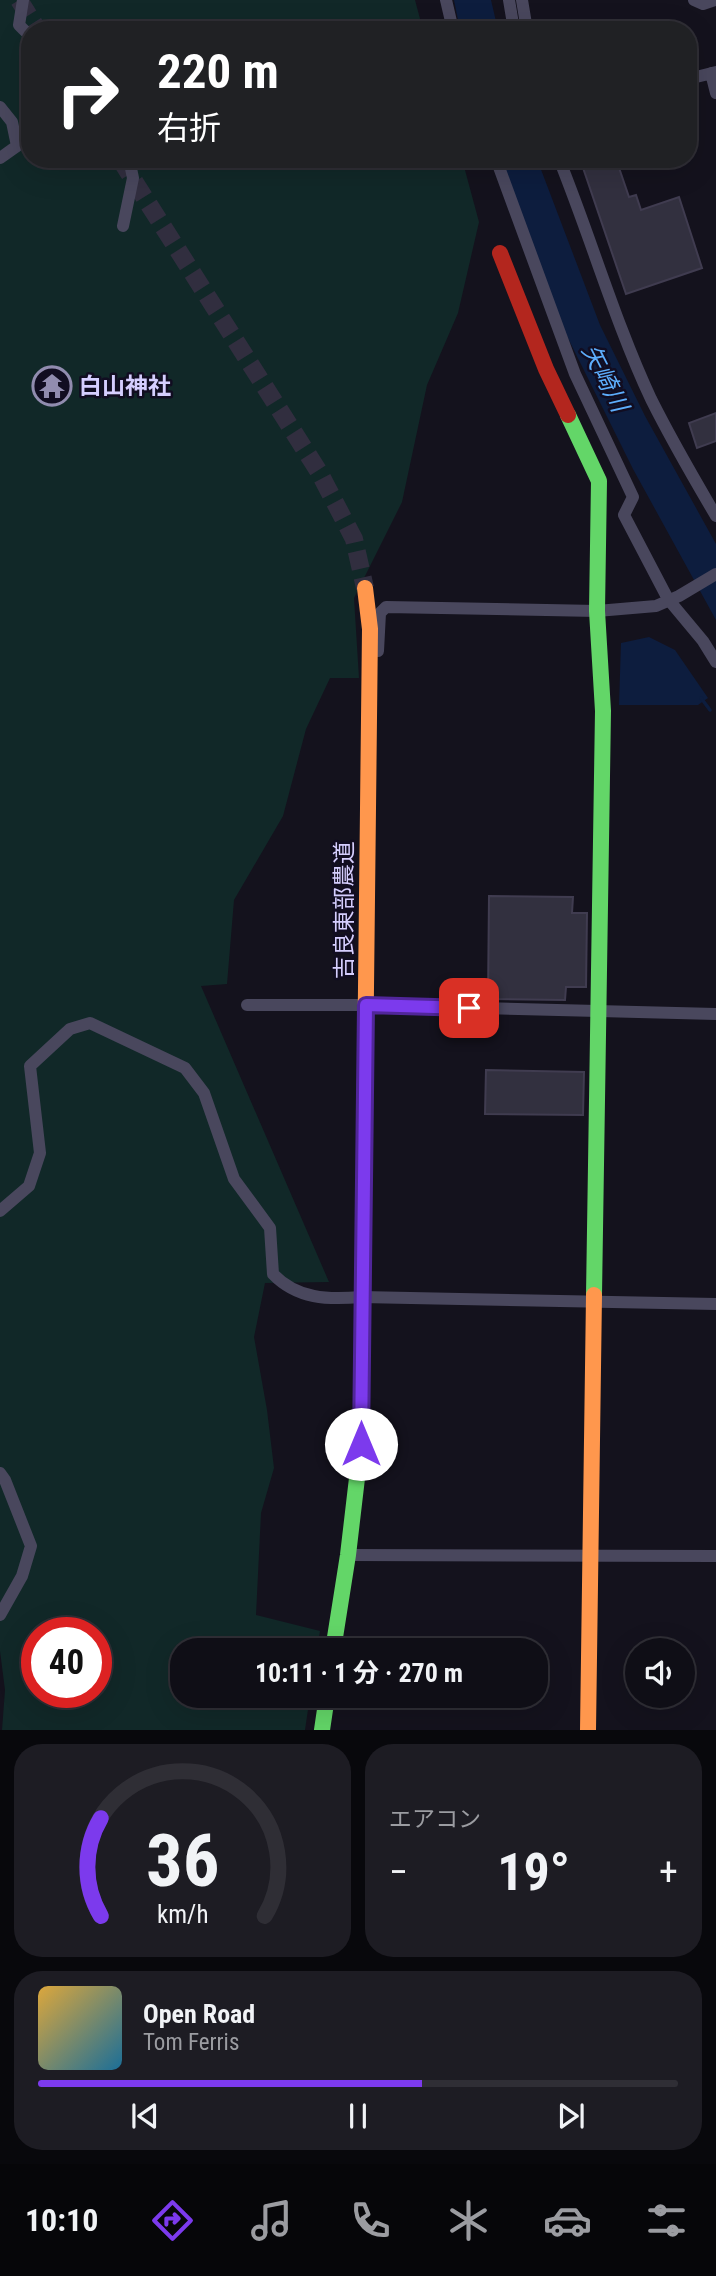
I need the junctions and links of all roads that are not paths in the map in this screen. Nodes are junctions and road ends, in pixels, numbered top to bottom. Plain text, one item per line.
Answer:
1 (23, 0) edge
2 (446, 0) edge
3 (509, 0) edge
4 (523, 0) edge
5 (694, 0) edge
6 (715, 0) edge
7 (451, 21) edge
8 (512, 21) edge
9 (526, 21) edge
10 (21, 27) edge
11 (713, 72) edge
12 (716, 93) edge
13 (0, 107) edge
14 (0, 158) edge
15 (131, 168) edge
16 (499, 168) edge
17 (562, 168) edge
18 (123, 226) dead end
19 (500, 253) dead end
20 (716, 516) edge
21 (716, 574) edge
22 (365, 588) tunnel mouth
23 (674, 598) junction
24 (597, 611) junction
25 (716, 662) edge
26 (368, 670) junction
27 (247, 1005) dead end
28 (366, 1005) junction
29 (598, 1012) junction
30 (716, 1014) edge
31 (0, 1211) edge
32 (361, 1297) junction
33 (593, 1300) junction
34 (716, 1304) edge
35 (0, 1473) edge
36 (348, 1555) junction
37 (590, 1555) junction
38 (716, 1556) edge
39 (0, 1615) edge
40 (335, 1638) edge
41 (325, 1708) edge
42 (322, 1730) edge
43 (588, 1730) edge

1 - 10 street
2 - 7 street
3 - 8 street
4 - 9 street
5 - 6 street
11 - 12 street
13 - 14 street
15 - 18 street
16 - 23 street
17 - 20 street
19 - 24 street
21 - 23 street
22 - 26 street, 吉良東部農道
23 - 24 street
23 - 25 street
24 - 26 street
24 - 29 street
26 - 28 street, 吉良東部農道
27 - 28 street
28 - 29 street
28 - 32 street, 吉良東部農道
29 - 30 street
29 - 33 street
31 - 32 street
32 - 33 street
32 - 36 street, 吉良東部農道
33 - 34 street
33 - 37 street
35 - 39 street
36 - 37 street
36 - 40 street, 吉良東部農道
37 - 38 street
37 - 43 street
41 - 42 street

